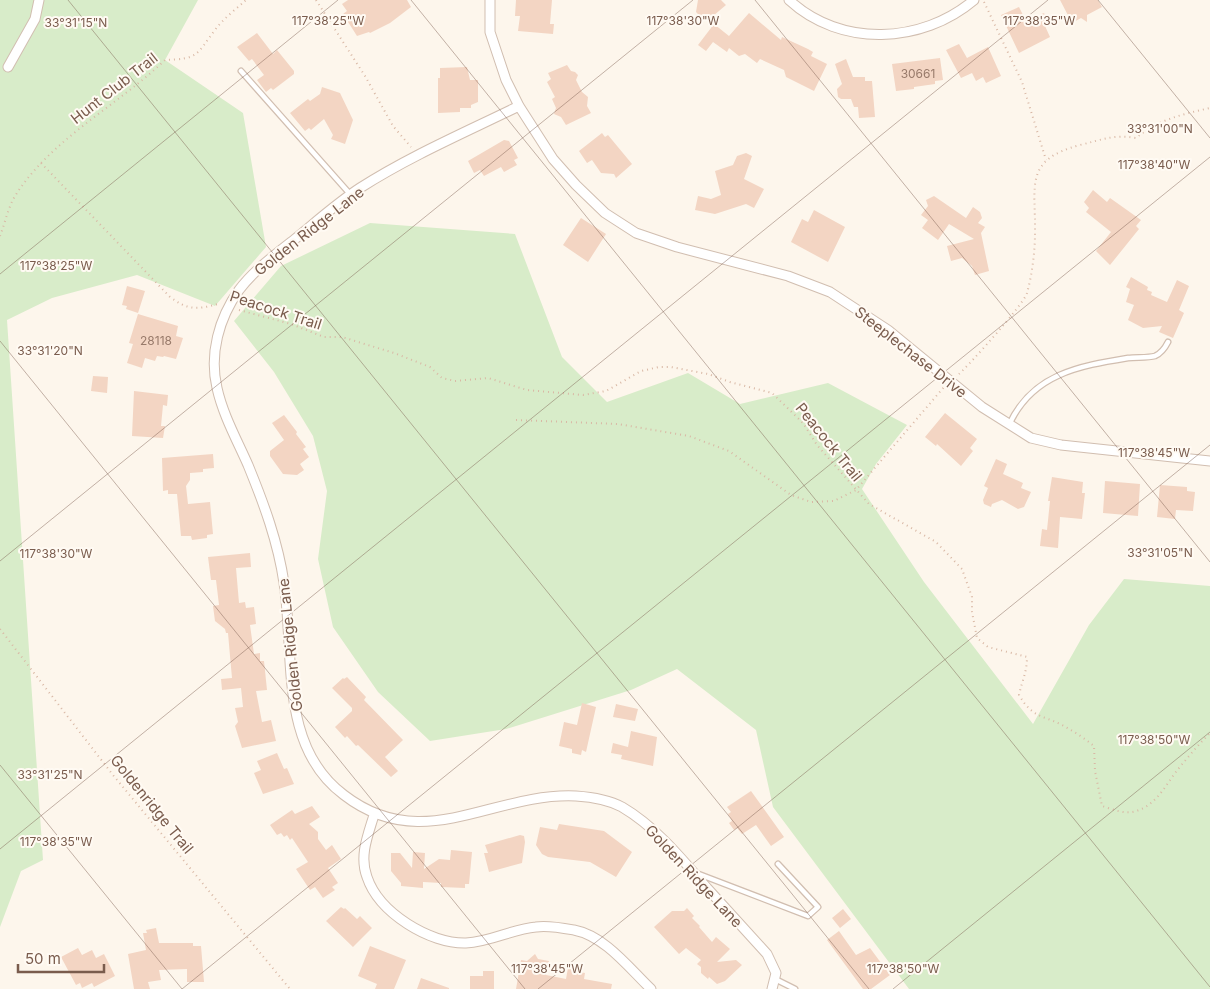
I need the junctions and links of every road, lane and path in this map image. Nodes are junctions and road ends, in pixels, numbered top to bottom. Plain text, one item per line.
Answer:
1 (40, 0) edge
2 (246, 0) edge
3 (316, 0) edge
4 (490, 0) edge
5 (789, 0) edge
6 (974, 0) edge
7 (983, 0) edge
8 (8, 67) dead end
9 (241, 71) dead end
10 (519, 106) junction
11 (1210, 108) edge
12 (420, 156) junction
13 (1046, 160) junction
14 (41, 163) junction
15 (350, 195) junction
16 (0, 236) edge
17 (230, 307) junction
18 (1168, 342) dead end
19 (950, 381) junction
20 (516, 420) dead end
21 (1009, 425) junction
22 (1210, 461) edge
23 (856, 490) junction
24 (0, 629) edge
25 (1210, 733) edge
26 (374, 815) junction
27 (778, 864) dead end
28 (692, 871) junction
29 (775, 979) junction
30 (290, 989) edge
31 (651, 989) edge
32 (772, 989) edge
33 (794, 989) edge

1 - 8 street
2 - 14 path, Hunt Club Trail
3 - 12 path
4 - 10 street, Steeplechase Drive
5 - 6 street
7 - 13 path
9 - 15 lane
10 - 12 street, Golden Ridge Lane
10 - 19 street, Steeplechase Drive
11 - 13 path
12 - 15 street, Golden Ridge Lane
13 - 19 path
14 - 16 path
14 - 17 path, Peacock Trail
15 - 17 street, Golden Ridge Lane
17 - 23 path, Peacock Trail
17 - 26 street, Golden Ridge Lane
18 - 21 lane
19 - 21 street, Steeplechase Drive
19 - 23 path
20 - 23 path, Peacock Trail
21 - 22 street, Steeplechase Drive
23 - 25 path
24 - 30 path, Goldenridge Trail
26 - 28 street, Golden Ridge Lane
26 - 31 street
27 - 28 lane
28 - 29 street, Golden Ridge Lane
29 - 32 street
29 - 33 lane

